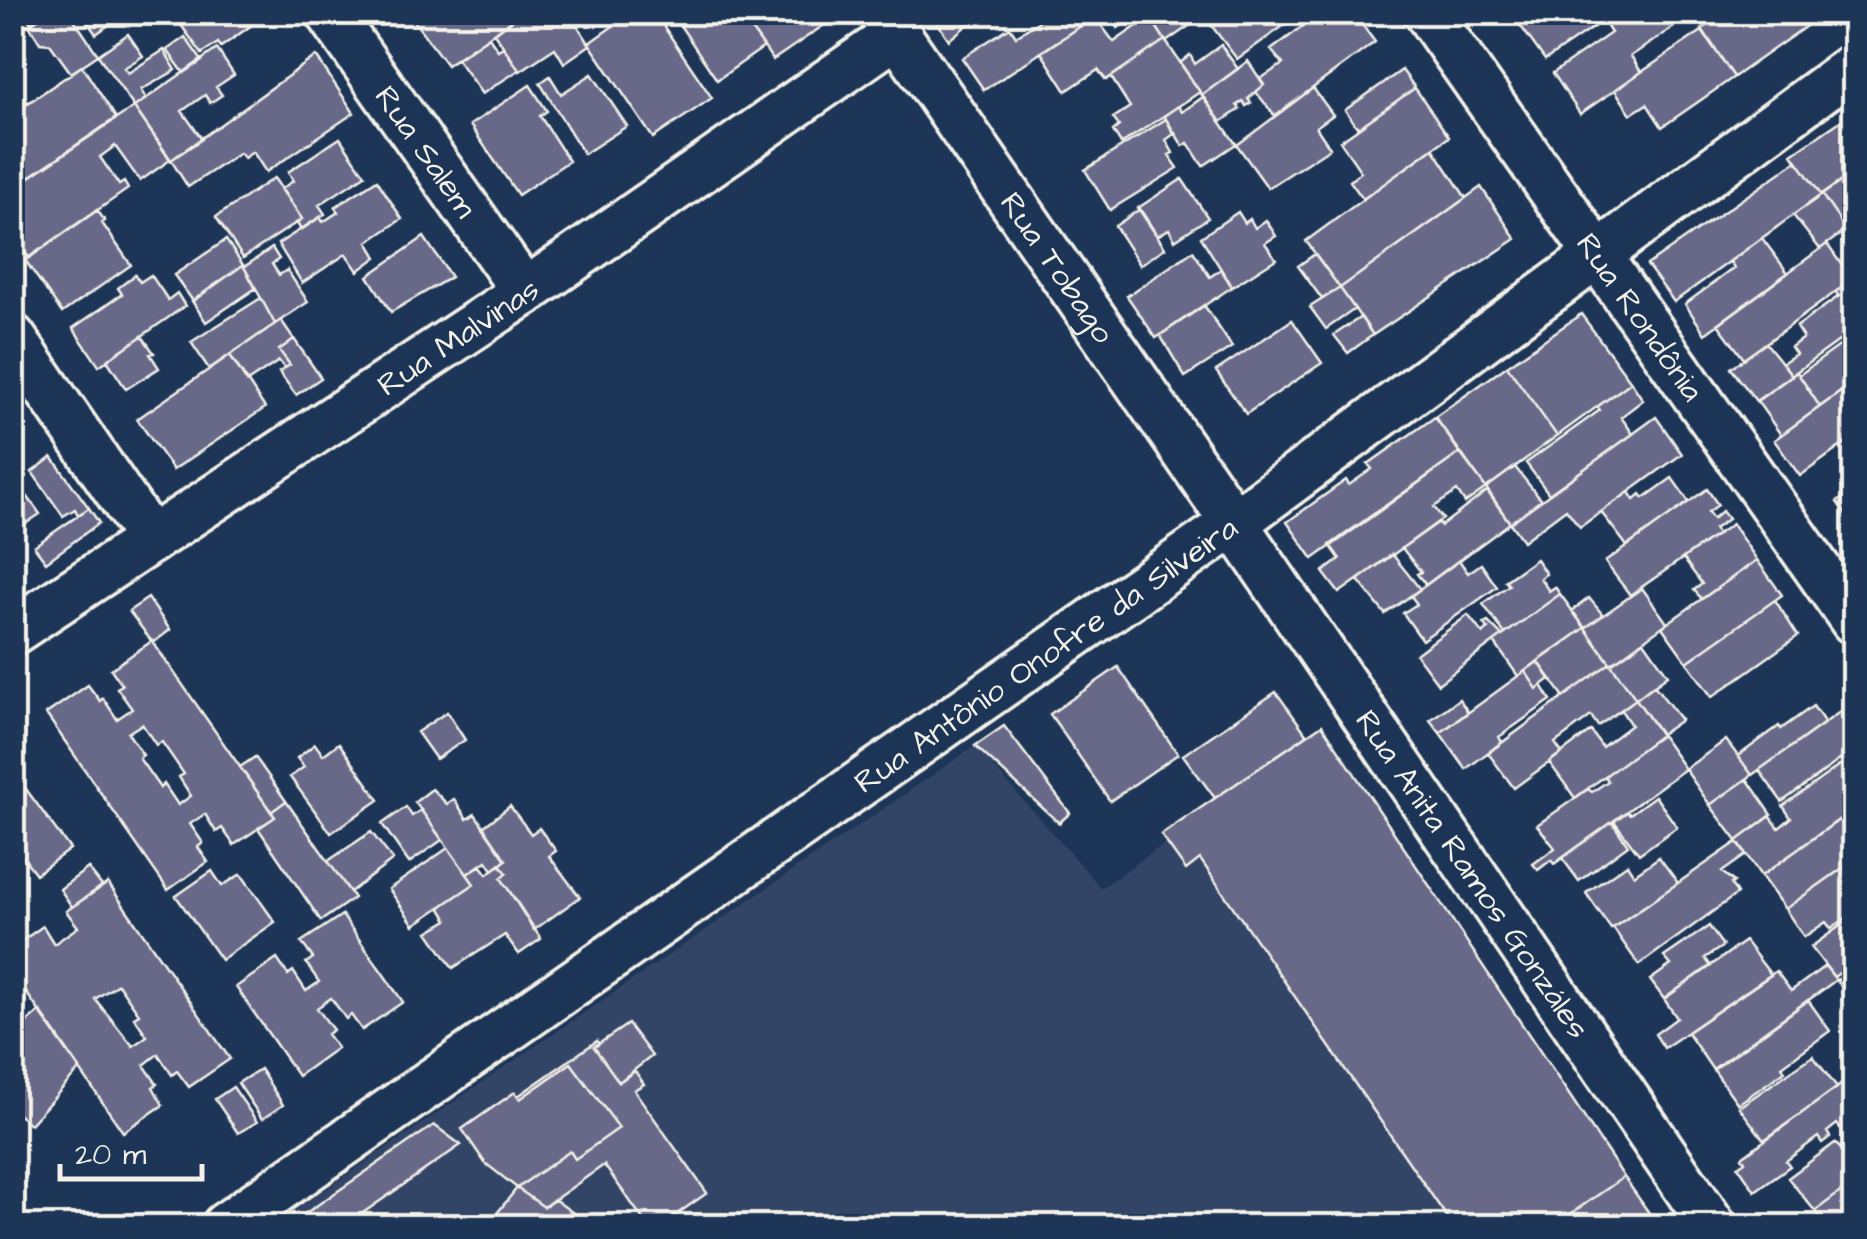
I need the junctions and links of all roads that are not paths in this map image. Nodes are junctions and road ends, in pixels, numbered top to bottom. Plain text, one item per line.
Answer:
1 (330, 12) edge
2 (1427, 12) edge
3 (890, 23) edge
4 (1854, 66) edge
5 (1598, 256) junction
6 (526, 292) junction
7 (12, 337) edge
8 (1234, 522) junction
9 (151, 540) junction
10 (1854, 621) edge
11 (12, 632) edge
12 (225, 1226) edge
13 (1713, 1226) edge

1 - 6 street, Rua Salem
2 - 5 street, Rua Rondônia
3 - 6 street, Rua Malvinas
3 - 8 street, Rua Tobago
4 - 5 street, Rua Antônio Onofre da Silveira
5 - 8 street, Rua Antônio Onofre da Silveira
5 - 10 street, Rua Rondônia
6 - 9 street, Rua Malvinas
7 - 9 street
8 - 12 street, Rua Antônio Onofre da Silveira
8 - 13 street, Rua Anita Ramos Gonzáles
9 - 11 street, Rua Malvinas

